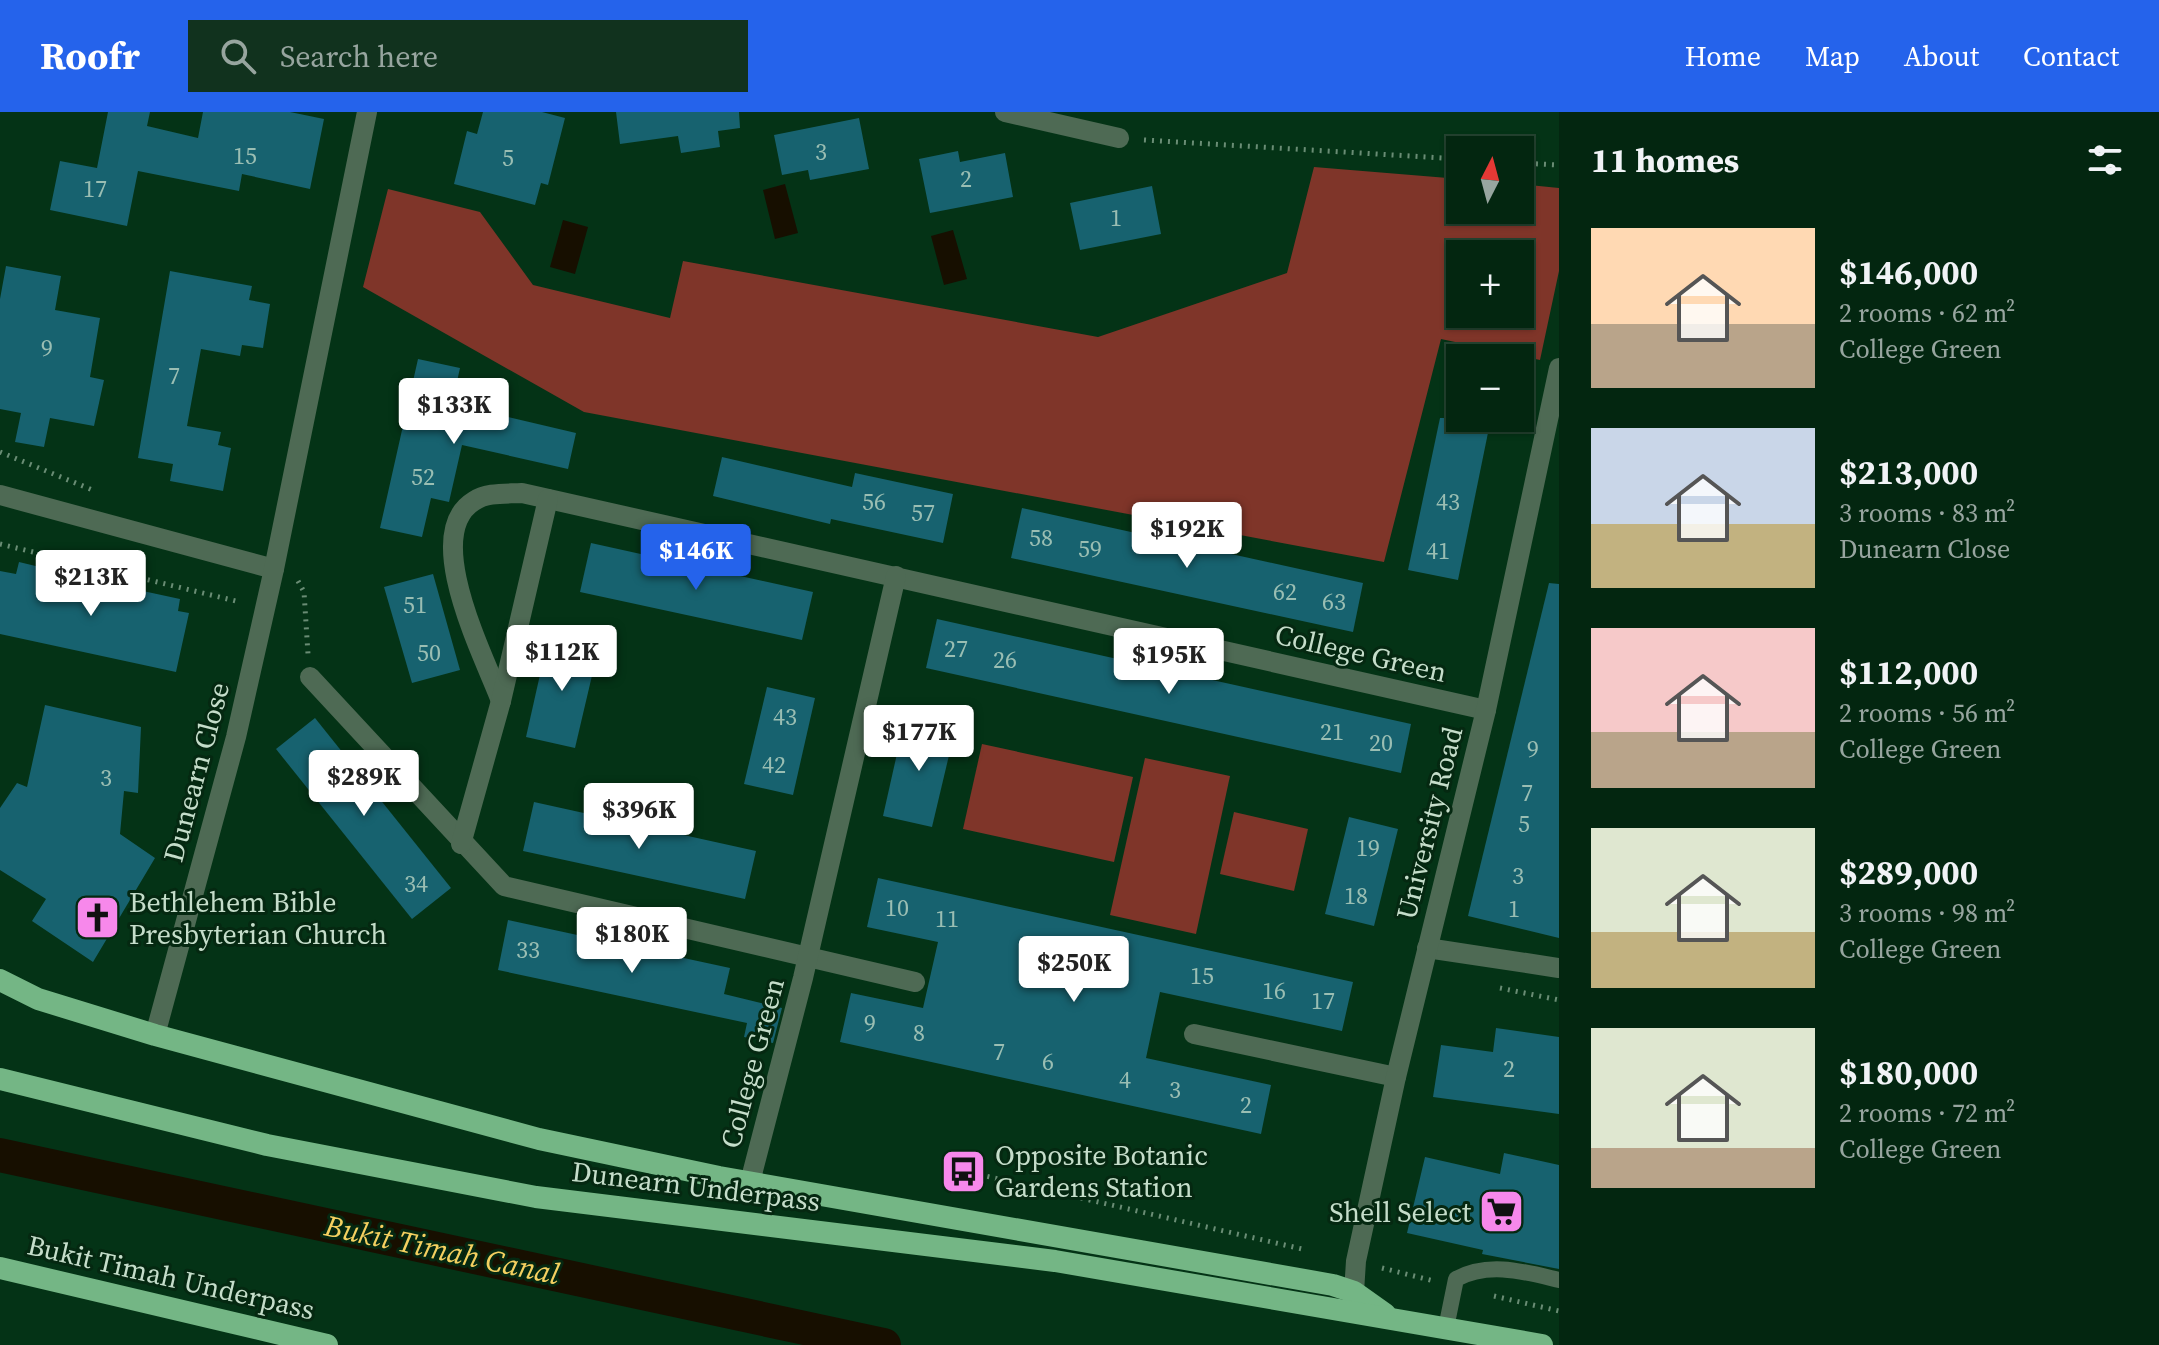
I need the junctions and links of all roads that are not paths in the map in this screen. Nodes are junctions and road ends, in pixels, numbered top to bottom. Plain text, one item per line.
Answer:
1 (366, 112) edge
2 (1005, 112) edge
3 (1119, 138) road end
4 (1559, 368) edge
5 (0, 495) edge
6 (548, 499) junction
7 (274, 569) junction
8 (896, 576) junction
9 (310, 677) road end
10 (501, 701) junction
11 (1486, 710) junction
12 (461, 844) junction
13 (1427, 948) junction
14 (807, 959) junction
15 (1559, 968) edge
16 (0, 980) edge
17 (915, 982) dead end
18 (1194, 1034) dead end
19 (155, 1035) junction
20 (1396, 1077) junction
21 (0, 1079) edge
22 (750, 1182) junction
23 (0, 1268) edge
24 (1559, 1280) edge
25 (1344, 1288) junction
26 (1390, 1318) junction
27 (1446, 1328) junction
28 (327, 1345) edge
29 (1542, 1345) edge

1 - 7 street, Dunearn Close
2 - 3 street
4 - 11 street, University Road
5 - 7 street
6 - 8 street, College Green
6 - 10 street
6 - 10 street, College Green
7 - 19 street, Dunearn Close
8 - 11 street, College Green
8 - 14 street, College Green
9 - 12 street, College Green
10 - 12 street
11 - 13 street, University Road
12 - 14 street, College Green
13 - 15 street
13 - 20 street, University Road
14 - 17 street, College Green
14 - 22 street, College Green
16 - 19 highway
18 - 20 street
19 - 22 highway
20 - 25 street, University Road
21 - 26 highway, Dunearn Underpass
22 - 25 highway
23 - 28 highway, Bukit Timah Underpass
24 - 27 lane
25 - 26 highway
26 - 27 highway, Dunearn Underpass
27 - 29 highway, Dunearn Underpass

